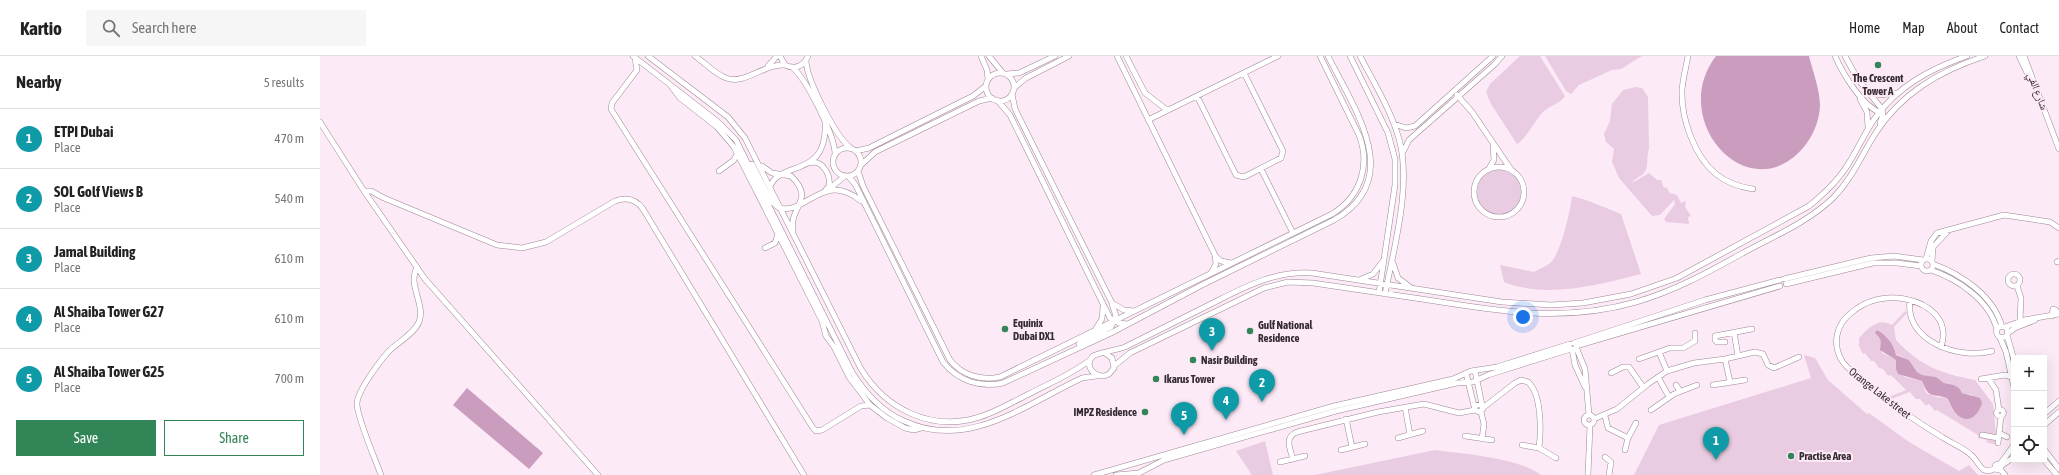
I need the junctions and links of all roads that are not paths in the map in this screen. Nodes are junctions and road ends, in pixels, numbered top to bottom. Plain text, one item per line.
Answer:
1 (648, 56) edge
2 (695, 56) edge
3 (777, 56) edge
4 (780, 56) edge
5 (981, 56) edge
6 (990, 56) edge
7 (1055, 56) edge
8 (1069, 56) edge
9 (1116, 56) edge
10 (1126, 56) edge
11 (1278, 56) edge
12 (1320, 56) edge
13 (1328, 56) edge
14 (1350, 56) edge
15 (1360, 56) edge
16 (1493, 56) edge
17 (1502, 56) edge
18 (1688, 56) edge
19 (1835, 56) edge
20 (1845, 56) edge
21 (1955, 56) edge
22 (1967, 56) edge
23 (1985, 56) edge
24 (2019, 56) edge
25 (2024, 56) edge
26 (634, 57) edge
27 (807, 58) edge
28 (1952, 62) junction
29 (785, 65) junction
30 (768, 66) junction
31 (792, 67) junction
32 (651, 69) junction
33 (637, 70) junction
34 (1005, 73) junction
35 (1244, 73) junction
36 (988, 79) junction
37 (986, 86) junction
38 (2036, 86) junction
39 (1855, 89) junction
40 (1865, 89) junction
41 (1900, 91) junction
42 (1013, 92) junction
43 (1453, 92) junction
44 (1197, 96) junction
45 (1458, 97) junction
46 (994, 99) junction
47 (1894, 109) junction
48 (1167, 110) junction
49 (1881, 112) junction
50 (1148, 120) junction
51 (320, 122) edge
52 (825, 123) junction
53 (1394, 124) junction
54 (1868, 129) junction
55 (1875, 134) junction
56 (1491, 140) junction
57 (851, 148) junction
58 (2059, 149) edge
59 (856, 151) junction
60 (740, 152) junction
61 (835, 154) junction
62 (1403, 155) junction
63 (734, 160) junction
64 (743, 162) junction
65 (760, 164) junction
66 (806, 164) junction
67 (861, 165) junction
68 (1261, 168) junction
69 (1488, 170) junction
70 (719, 171) dead end
71 (858, 171) junction
72 (1512, 171) junction
73 (785, 174) junction
74 (846, 176) junction
75 (770, 186) junction
76 (1753, 189) dead end
77 (364, 191) junction
78 (823, 192) junction
79 (769, 195) junction
80 (864, 202) junction
81 (768, 203) junction
82 (801, 203) junction
83 (781, 209) junction
84 (2059, 229) edge
85 (1949, 230) junction
86 (1293, 233) junction
87 (778, 234) junction
88 (794, 235) junction
89 (1936, 238) junction
90 (775, 243) junction
91 (784, 245) junction
92 (1934, 245) junction
93 (766, 248) dead end
94 (1215, 255) junction
95 (1392, 256) junction
96 (1384, 258) junction
97 (1924, 260) junction
98 (1232, 263) junction
99 (1932, 265) junction
100 (1921, 266) junction
101 (417, 268) junction
102 (1210, 274) junction
103 (1358, 280) junction
104 (1782, 282) junction
105 (1380, 284) junction
106 (1387, 285) junction
107 (2017, 286) dead end
108 (1413, 289) junction
109 (810, 292) junction
110 (1382, 293) junction
111 (1910, 300) junction
112 (1112, 303) junction
113 (1103, 304) junction
114 (1135, 311) junction
115 (2058, 314) edge
116 (1115, 321) junction
117 (2022, 321) junction
118 (1128, 324) junction
119 (2001, 328) junction
120 (1752, 329) dead end
121 (1093, 332) junction
122 (1734, 332) junction
123 (1695, 333) dead end
124 (2007, 334) junction
125 (2000, 338) junction
126 (1724, 342) dead end
127 (1573, 346) junction
128 (1941, 347) junction
129 (1992, 351) dead end
130 (1659, 352) junction
131 (1105, 353) junction
132 (1061, 355) junction
133 (2013, 355) edge
134 (1738, 356) junction
135 (1799, 357) dead end
136 (1091, 359) junction
137 (1639, 359) dead end
138 (1725, 359) junction
139 (1584, 365) junction
140 (1114, 366) junction
141 (2010, 366) junction
142 (1576, 368) junction
143 (1475, 371) junction
144 (1667, 371) junction
145 (2011, 372) edge
146 (1466, 373) junction
147 (1611, 373) dead end
148 (1096, 376) junction
149 (1658, 377) junction
150 (2011, 377) edge
151 (1990, 378) junction
152 (1745, 380) dead end
153 (1981, 380) dead end
154 (1477, 381) junction
155 (1469, 382) junction
156 (1730, 382) junction
157 (1676, 385) dead end
158 (1697, 385) dead end
159 (1712, 385) dead end
160 (1586, 388) junction
161 (1643, 388) junction
162 (1680, 391) junction
163 (1480, 396) junction
164 (863, 397) junction
165 (1669, 397) junction
166 (1473, 398) junction
167 (2059, 401) edge
168 (870, 405) junction
169 (861, 406) junction
170 (1405, 407) junction
171 (1475, 408) junction
172 (1482, 408) junction
173 (885, 410) junction
174 (1651, 410) dead end
175 (2047, 411) edge
176 (2059, 412) edge
177 (1589, 415) junction
178 (1605, 416) junction
179 (887, 418) junction
180 (1346, 419) junction
181 (1594, 419) junction
182 (2047, 422) edge
183 (1636, 423) dead end
184 (1590, 425) junction
185 (921, 428) junction
186 (1423, 431) dead end
187 (1410, 435) junction
188 (1982, 435) dead end
189 (1465, 436) dead end
190 (2007, 437) dead end
191 (1398, 438) dead end
192 (1628, 438) junction
193 (1998, 438) junction
194 (1482, 439) junction
195 (1492, 440) dead end
196 (1365, 444) dead end
197 (1522, 445) dead end
198 (1352, 447) junction
199 (1539, 448) junction
200 (1341, 450) dead end
201 (1625, 450) dead end
202 (2011, 450) edge
203 (2047, 453) edge
204 (1305, 456) dead end
205 (1605, 457) dead end
206 (1556, 458) dead end
207 (1293, 459) junction
208 (2011, 459) edge
209 (1139, 461) junction
210 (1280, 462) dead end
211 (1133, 463) junction
212 (2047, 463) edge
213 (1999, 467) junction
214 (2059, 469) edge
215 (1143, 473) edge
216 (1135, 474) edge
217 (381, 475) edge
218 (598, 475) edge
219 (804, 475) edge
220 (1094, 475) edge
221 (1116, 475) edge
222 (1588, 475) edge
223 (1609, 475) edge
224 (2005, 475) edge
225 (2057, 475) edge

1 - 65 street
2 - 30 street
3 - 30 street
4 - 29 street
5 - 36 street
6 - 34 street
7 - 34 street
8 - 42 street
9 - 50 street
10 - 48 street
11 - 35 street
12 - 86 street
13 - 118 street
14 - 96 street
15 - 53 street
16 - 43 street
17 - 45 street
18 - 76 street
19 - 39 street
20 - 40 street
21 - 28 street
22 - 28 street
23 - 47 street
24 - 38 street
25 - 38 street, شارع الفي
26 - 32 street
26 - 33 street
27 - 31 street
27 - 57 street
28 - 41 street
29 - 30 street
29 - 31 street
31 - 52 street
32 - 33 street
32 - 60 street
33 - 169 street
34 - 36 street
34 - 42 street
35 - 44 street
35 - 68 street
36 - 37 street
37 - 46 street
37 - 59 street
38 - 58 street, شارع الفي
39 - 49 street
39 - 54 street
40 - 41 street
40 - 49 street
41 - 49 street
42 - 46 street
42 - 112 street
43 - 45 street
43 - 53 street
44 - 48 street
44 - 68 street
45 - 56 street
45 - 62 street
46 - 67 street
46 - 113 street
47 - 49 street
47 - 55 street
48 - 50 street
49 - 54 street
49 - 55 street
50 - 94 street
51 - 77 street
52 - 61 street
52 - 66 street
53 - 62 street
54 - 108 street
55 - 110 street
56 - 69 street
56 - 72 street
57 - 59 street
57 - 61 street
59 - 67 street
60 - 63 street
60 - 64 street
60 - 79 street
60 - 81 street
61 - 74 street
62 - 95 street
63 - 64 street
63 - 70 street
64 - 87 street
65 - 73 street
65 - 75 street
66 - 73 street
66 - 78 street
67 - 71 street
68 - 86 street
69 - 72 street
69 - 72 street
71 - 74 street
71 - 121 street
73 - 75 street
73 - 82 street
74 - 78 street
74 - 80 street
75 - 79 street
75 - 83 street
77 - 101 street
77 - 219 street
78 - 80 street
78 - 82 street
79 - 81 street
79 - 83 street
80 - 132 street
81 - 109 street
82 - 83 street
82 - 88 street
83 - 88 street
84 - 85 street
85 - 89 street
85 - 92 street
86 - 98 street
87 - 90 street
87 - 91 street
88 - 136 street
89 - 92 street
89 - 97 street
90 - 91 street
90 - 93 street
91 - 109 street
92 - 99 street
94 - 98 street
94 - 102 street
95 - 106 street
95 - 108 street
96 - 103 street
96 - 105 street
97 - 99 street
97 - 100 street
97 - 104 street
98 - 102 street
99 - 100 street
99 - 119 street
100 - 104 street
101 - 217 street
101 - 218 street
102 - 114 street
103 - 105 street
103 - 131 street
104 - 127 street
105 - 106 street
105 - 110 street
106 - 108 street
106 - 110 street
107 - 117 street
109 - 164 street
109 - 173 street
110 - 140 street
111 - 128 street
111 - 128 street, Orange Lake street
111 - 213 street, Orange Lake street
112 - 114 street
112 - 116 street
113 - 116 street
113 - 121 street
114 - 116 street
115 - 117 street
116 - 118 street
116 - 121 street
116 - 132 street
117 - 119 street
117 - 124 street
118 - 132 street
119 - 124 street
119 - 125 street
120 - 122 street
122 - 126 street
122 - 134 street
123 - 130 street
124 - 125 street
124 - 133 street
125 - 141 street
127 - 139 street
127 - 142 street
127 - 143 street
127 - 154 street
128 - 129 street
130 - 137 street
130 - 144 street
131 - 136 street
131 - 140 street
134 - 135 street
134 - 138 street
136 - 148 street
138 - 144 street
138 - 156 street
139 - 142 street
139 - 160 street
140 - 148 street
141 - 145 street
141 - 151 street
142 - 160 street
143 - 146 street
143 - 154 street
144 - 149 street
146 - 155 street
146 - 209 street
147 - 161 street
148 - 185 street
149 - 161 street
149 - 165 street
150 - 151 street
151 - 153 street
151 - 193 street
152 - 156 street
154 - 155 street
154 - 163 street
155 - 166 street
155 - 215 street
156 - 159 street
157 - 162 street
158 - 162 street
160 - 177 street
161 - 178 street
162 - 165 street
163 - 166 street
163 - 172 street
164 - 168 street
164 - 169 street
165 - 174 street
166 - 171 street
167 - 175 street
168 - 169 street
168 - 179 street
170 - 171 street
170 - 180 street
170 - 187 street
171 - 172 street
172 - 194 street
172 - 199 street
173 - 179 street
173 - 185 street
176 - 182 street
177 - 181 street
177 - 184 street
178 - 181 street
178 - 192 street
179 - 185 street
180 - 198 street
180 - 207 street
181 - 184 street
183 - 192 street
184 - 222 street
186 - 187 street
187 - 191 street
188 - 193 street
189 - 194 street
190 - 193 street
192 - 201 street
194 - 195 street
196 - 198 street
197 - 199 street
198 - 200 street
199 - 206 street
202 - 213 street
203 - 214 street
204 - 207 street
205 - 223 street
207 - 210 street
208 - 213 street
209 - 211 street
209 - 215 street
211 - 216 street
211 - 220 street
212 - 225 street
213 - 224 street
215 - 216 street
216 - 221 street

